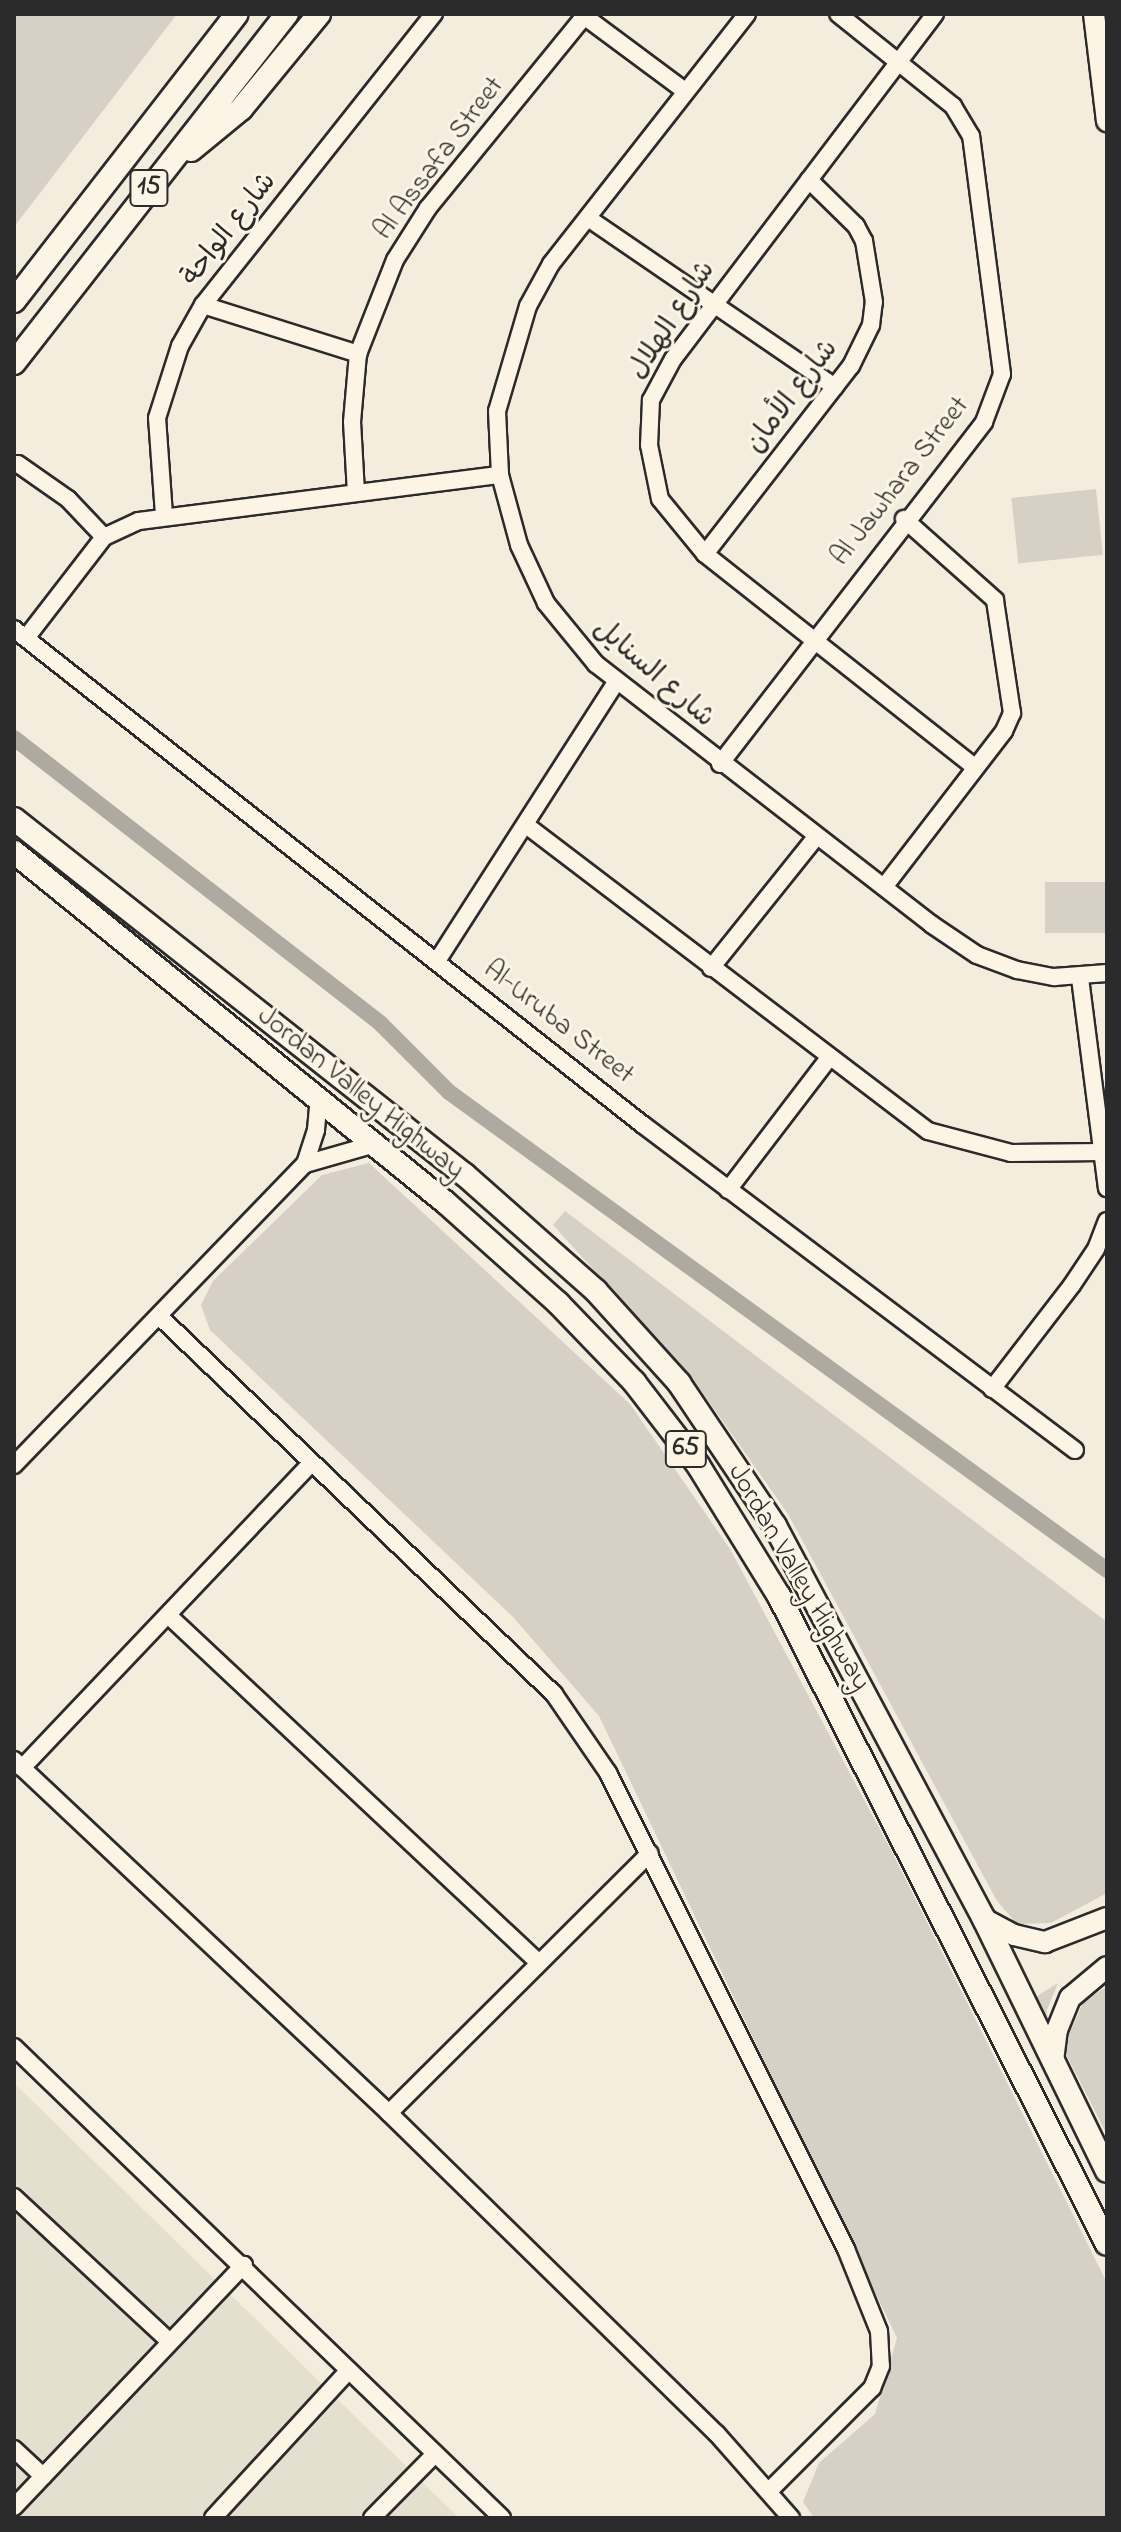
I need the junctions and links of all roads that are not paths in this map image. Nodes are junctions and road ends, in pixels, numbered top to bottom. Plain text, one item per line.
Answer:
1 (237, 14) edge
2 (287, 14) edge
3 (319, 14) edge
4 (434, 14) edge
5 (747, 14) edge
6 (838, 14) edge
7 (935, 14) edge
8 (1094, 14) edge
9 (585, 15) edge
10 (903, 62) junction
11 (685, 91) junction
12 (1107, 121) edge
13 (166, 166) junction
14 (809, 180) junction
15 (588, 218) junction
16 (714, 300) junction
17 (14, 301) edge
18 (203, 305) junction
19 (358, 354) junction
20 (14, 363) edge
21 (835, 387) junction
22 (18, 464) dead end
23 (500, 475) junction
24 (356, 493) junction
25 (164, 515) junction
26 (904, 519) junction
27 (104, 537) junction
28 (705, 554) junction
29 (20, 633) edge
30 (812, 640) junction
31 (616, 682) junction
32 (720, 764) junction
33 (975, 767) junction
34 (14, 819) edge
35 (526, 825) junction
36 (816, 837) junction
37 (14, 852) edge
38 (884, 887) junction
39 (437, 961) junction
40 (711, 968) junction
41 (1107, 973) edge
42 (1080, 978) junction
43 (828, 1059) junction
44 (319, 1098) junction
45 (375, 1144) junction
46 (1103, 1152) junction
47 (305, 1164) junction
48 (1107, 1188) edge
49 (728, 1190) junction
50 (1107, 1221) edge
51 (159, 1316) junction
52 (992, 1389) junction
53 (1075, 1450) dead end
54 (311, 1463) junction
55 (14, 1465) edge
56 (775, 1526) junction
57 (748, 1541) junction
58 (169, 1616) junction
59 (18, 1764) edge
60 (650, 1853) junction
61 (1107, 1918) edge
62 (984, 1919) junction
63 (538, 1962) junction
64 (1107, 1967) edge
65 (14, 2047) edge
66 (1053, 2061) junction
67 (389, 2113) junction
68 (1107, 2171) edge
69 (14, 2197) edge
70 (1107, 2244) edge
71 (244, 2265) junction
72 (170, 2342) junction
73 (348, 2371) junction
74 (14, 2449) edge
75 (435, 2454) junction
76 (43, 2476) junction
77 (770, 2490) junction
78 (14, 2507) edge
79 (213, 2518) edge
80 (372, 2518) edge
81 (502, 2518) edge
82 (791, 2518) edge

1 - 17 highway, 15
2 - 13 highway, 15
3 - 13 highway
4 - 18 street, شارع الواحة
5 - 11 street, شارع السنايل
6 - 10 street, Al Jawhara Street
7 - 10 street, شارع الهلال
8 - 12 main road
9 - 11 street
9 - 19 street, Al Assafa Street
10 - 14 street, شارع الهلال
10 - 26 street, Al Jawhara Street
11 - 15 street, شارع السنايل
13 - 20 highway, 15
14 - 16 street, شارع الهلال
14 - 21 street, شارع الأمان
15 - 16 street
15 - 23 street, شارع السنايل
16 - 21 street
16 - 28 street, شارع الهلال
18 - 19 street
18 - 25 street, شارع الواحة
19 - 24 street, Al Assafa Street
21 - 28 street, شارع الأمان
22 - 27 street
23 - 24 street
23 - 31 street, شارع السنايل
24 - 25 street
25 - 27 street
26 - 30 street, Al Jawhara Street
26 - 33 street
27 - 29 street
28 - 30 street, شارع الهلال
29 - 39 street, Al-Uruba Street
30 - 32 street, Al Jawhara Street
30 - 33 street, شارع الهلال
31 - 32 street, شارع السنايل
31 - 35 street
32 - 36 street, شارع السنايل
33 - 38 street
34 - 56 highway, Jordan Valley Highway / 65
35 - 39 street
35 - 40 street
36 - 38 street, شارع السنايل
36 - 40 street
37 - 44 highway, Jordan Valley Highway / 65
38 - 42 street, شارع السنايل
39 - 49 street, Al-Uruba Street
40 - 43 street
41 - 42 street, شارع السنايل
42 - 46 street
43 - 46 street
43 - 49 street
44 - 45 highway, Jordan Valley Highway / 65
44 - 47 street
45 - 47 street
45 - 57 highway, Jordan Valley Highway / 65
46 - 48 street
47 - 51 street
49 - 52 street, Al-Uruba Street
50 - 52 street
51 - 54 street
51 - 55 street
52 - 53 street, Al-Uruba Street
54 - 58 street
54 - 60 street
56 - 57 highway
56 - 62 highway, Jordan Valley Highway / 65
57 - 70 highway, Jordan Valley Highway / 65
58 - 59 street
58 - 63 street
59 - 67 street
60 - 63 street
60 - 77 street
61 - 62 main road
62 - 66 highway, Jordan Valley Highway / 65
63 - 67 street
64 - 66 main road
65 - 71 street
66 - 68 highway, Jordan Valley Highway / 65
67 - 77 street
69 - 72 street
71 - 72 street
71 - 73 street
72 - 76 street
73 - 75 street
73 - 79 street
74 - 76 street
75 - 80 street
75 - 81 street
76 - 78 street
77 - 82 street

